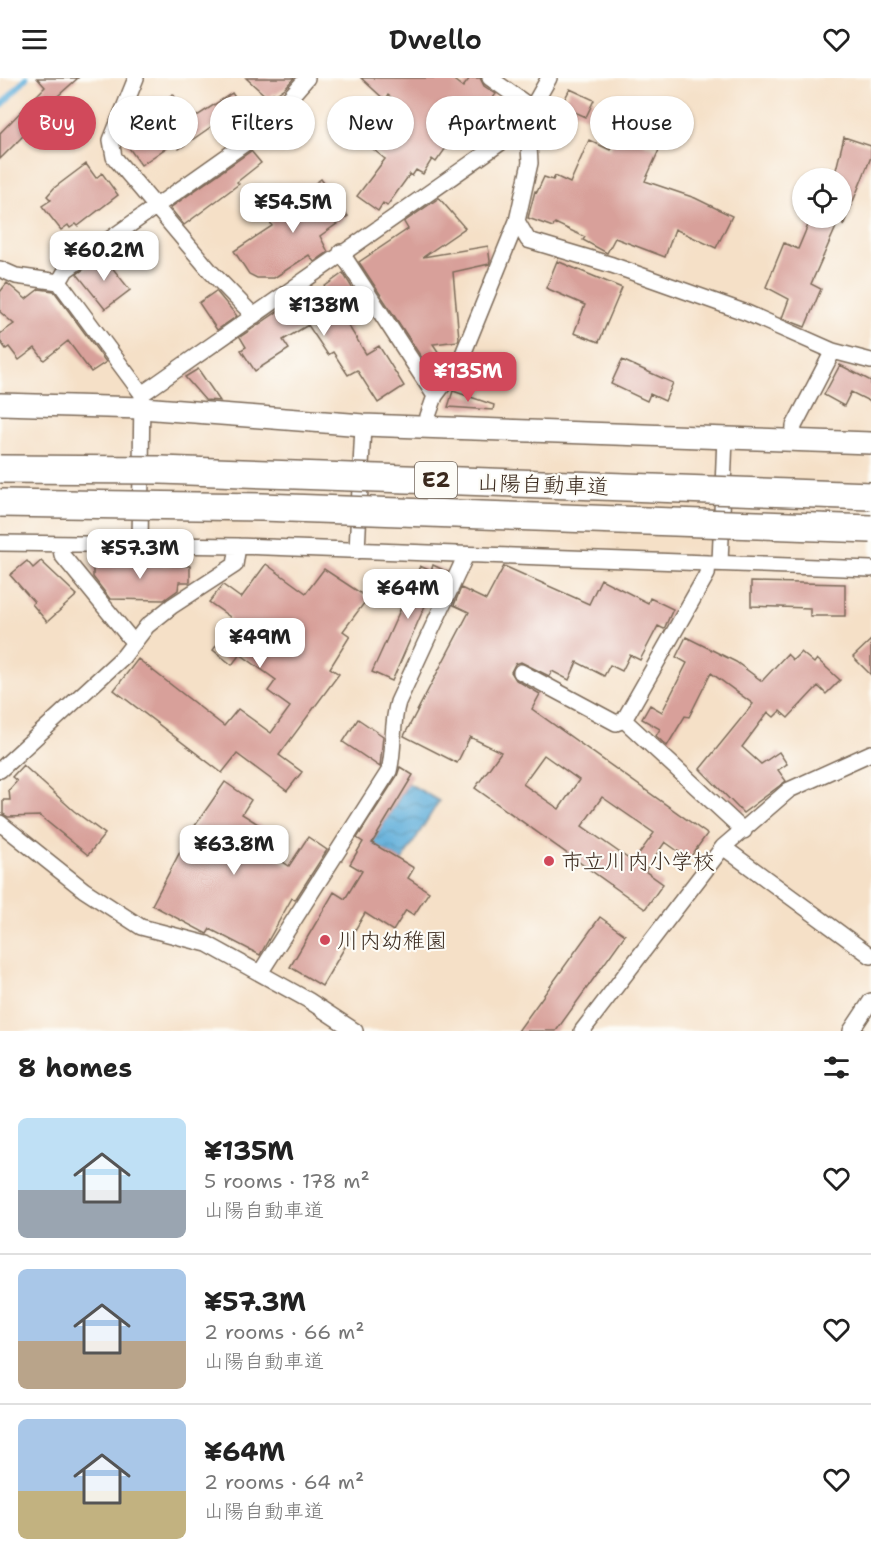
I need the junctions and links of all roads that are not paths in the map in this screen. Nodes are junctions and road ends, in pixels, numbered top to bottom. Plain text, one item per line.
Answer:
1 (136, 78) edge
2 (307, 78) edge
3 (490, 78) edge
4 (549, 78) edge
5 (515, 96) edge
6 (539, 96) edge
7 (490, 150) edge
8 (529, 150) edge
9 (157, 208) junction
10 (517, 221) junction
11 (341, 252) junction
12 (0, 269) edge
13 (59, 282) junction
14 (254, 316) junction
15 (833, 351) junction
16 (871, 360) edge
17 (435, 396) junction
18 (142, 401) junction
19 (0, 404) edge
20 (363, 425) junction
21 (427, 426) junction
22 (725, 437) junction
23 (793, 440) junction
24 (871, 443) edge
25 (0, 469) edge
26 (871, 496) edge
27 (0, 503) edge
28 (871, 529) edge
29 (0, 543) edge
30 (60, 544) junction
31 (140, 545) junction
32 (238, 546) junction
33 (357, 551) junction
34 (466, 555) junction
35 (714, 563) junction
36 (871, 569) edge
37 (134, 643) junction
38 (521, 672) dead end
39 (624, 720) junction
40 (871, 753) edge
41 (0, 771) edge
42 (0, 823) edge
43 (744, 831) junction
44 (723, 848) junction
45 (871, 956) edge
46 (260, 974) junction
47 (871, 1001) edge
48 (355, 1031) edge
49 (582, 1031) edge
50 (851, 1031) edge

1 - 9 street
2 - 9 street
3 - 5 street
4 - 6 street
7 - 11 street
8 - 10 street
9 - 13 street
9 - 14 street
10 - 15 street
10 - 17 street
11 - 14 street
11 - 17 street
12 - 13 street
13 - 18 street
14 - 18 street
15 - 16 street
15 - 23 street
17 - 21 street
18 - 19 street
18 - 20 street
18 - 31 street
20 - 21 street
20 - 33 street
21 - 22 street
22 - 23 street
22 - 35 street
23 - 24 street
25 - 26 highway, 山陽自動車道 / E2, bridge
27 - 28 highway, 山陽自動車道 / E2, bridge
29 - 30 street
30 - 31 street
30 - 37 street
31 - 32 street
32 - 33 street
32 - 37 street
33 - 34 street
34 - 35 street
34 - 46 street
35 - 36 street
35 - 39 street
37 - 41 street
38 - 39 street
39 - 43 street
40 - 43 street
42 - 46 street
43 - 44 street
44 - 45 street
44 - 49 street
46 - 48 street
47 - 50 street

